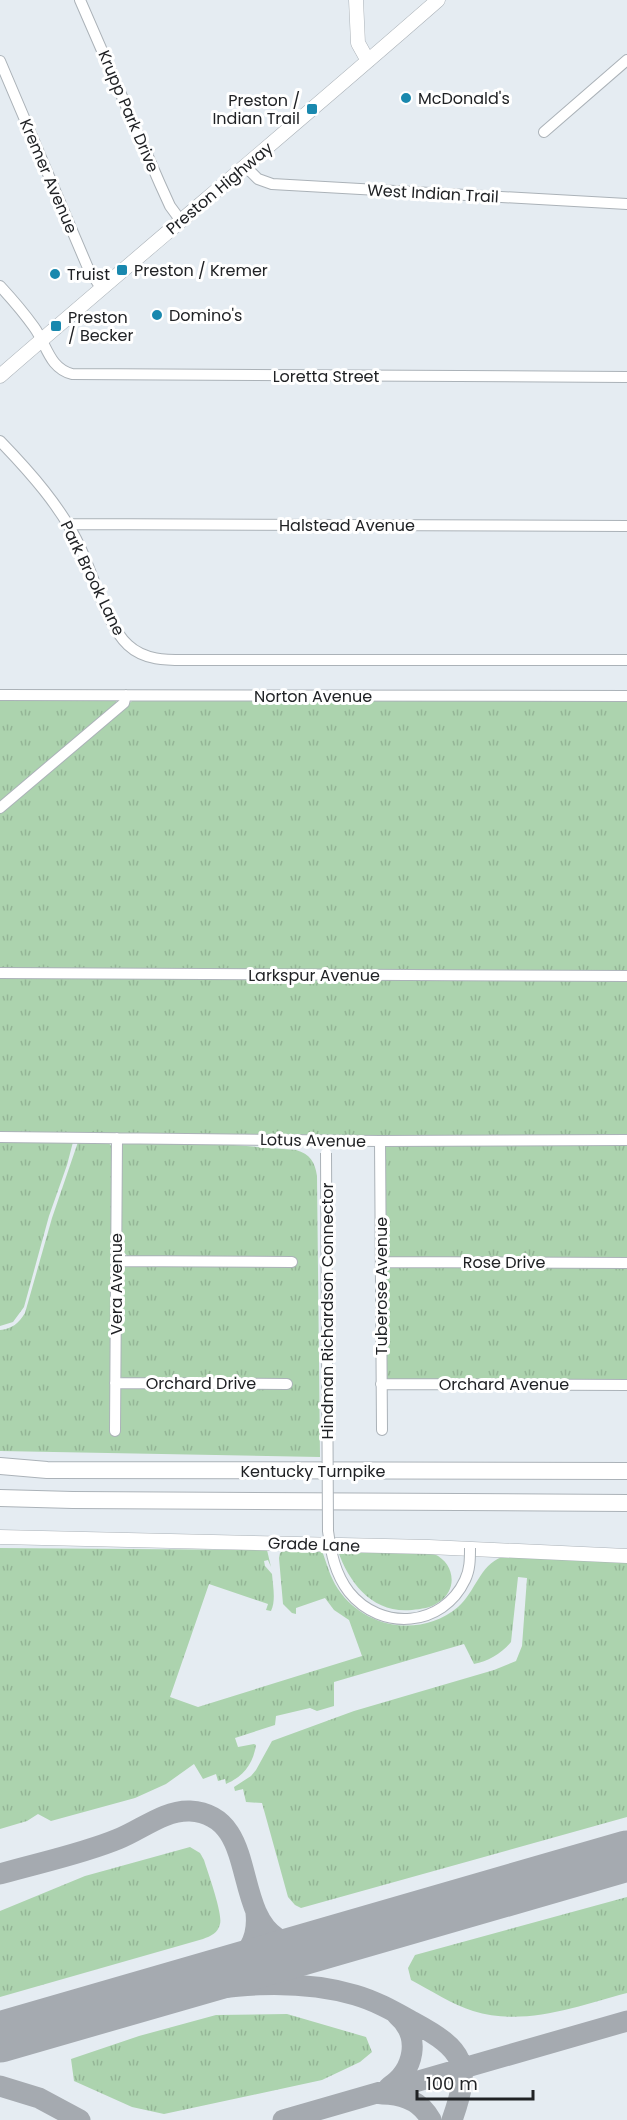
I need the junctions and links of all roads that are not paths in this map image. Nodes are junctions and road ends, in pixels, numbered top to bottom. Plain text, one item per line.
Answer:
1 (80, 0) edge
2 (356, 0) edge
3 (438, 0) edge
4 (627, 60) edge
5 (0, 61) edge
6 (368, 61) junction
7 (544, 132) dead end
8 (245, 166) junction
9 (627, 204) edge
10 (181, 221) junction
11 (0, 286) edge
12 (101, 288) junction
13 (41, 340) junction
14 (0, 376) edge
15 (627, 377) edge
16 (0, 441) edge
17 (67, 524) junction
18 (627, 526) edge
19 (627, 660) edge
20 (0, 695) edge
21 (126, 695) junction
22 (627, 696) edge
23 (0, 808) edge
24 (0, 973) edge
25 (627, 976) edge
26 (0, 1137) edge
27 (117, 1138) junction
28 (326, 1140) junction
29 (627, 1140) edge
30 (380, 1141) junction
31 (116, 1261) junction
32 (292, 1262) dead end
33 (381, 1262) junction
34 (627, 1263) edge
35 (116, 1383) junction
36 (287, 1384) dead end
37 (381, 1384) junction
38 (627, 1385) edge
39 (382, 1430) dead end
40 (115, 1431) dead end
41 (0, 1466) edge
42 (627, 1471) edge
43 (0, 1497) edge
44 (627, 1503) edge
45 (0, 1537) edge
46 (470, 1548) junction
47 (627, 1556) edge

1 - 10 street, Krupp Park Drive
2 - 6 main road
3 - 6 main road, Preston Highway
4 - 7 street
5 - 12 street, Kremer Avenue
6 - 8 main road, Preston Highway
8 - 9 street, West Indian Trail
8 - 10 main road, Preston Highway
10 - 12 main road, Preston Highway
11 - 13 street, Loretta Street
12 - 13 main road, Preston Highway
13 - 14 main road, Preston Highway
13 - 15 street, Loretta Street
16 - 17 street, Park Brook Lane
17 - 18 street, Halstead Avenue
17 - 19 street, Park Brook Lane
20 - 21 street, Norton Avenue
21 - 22 street, Norton Avenue
21 - 23 street
24 - 25 street, Larkspur Avenue
26 - 27 street, Lotus Avenue
27 - 28 street, Lotus Avenue
27 - 31 street, Vera Avenue
28 - 30 street, Lotus Avenue
28 - 46 street, Hindman Richardson Connector, bridge
29 - 30 street, Lotus Avenue
30 - 33 street, Tuberose Avenue
31 - 32 street
31 - 35 street, Vera Avenue
33 - 34 street, Rose Drive
33 - 37 street, Tuberose Avenue
35 - 36 street, Orchard Drive
35 - 40 street, Vera Avenue
37 - 38 street, Orchard Avenue
37 - 39 street, Tuberose Avenue
41 - 42 highway, Kentucky Turnpike
43 - 44 highway
45 - 46 main road, Grade Lane
46 - 47 main road, Grade Lane

